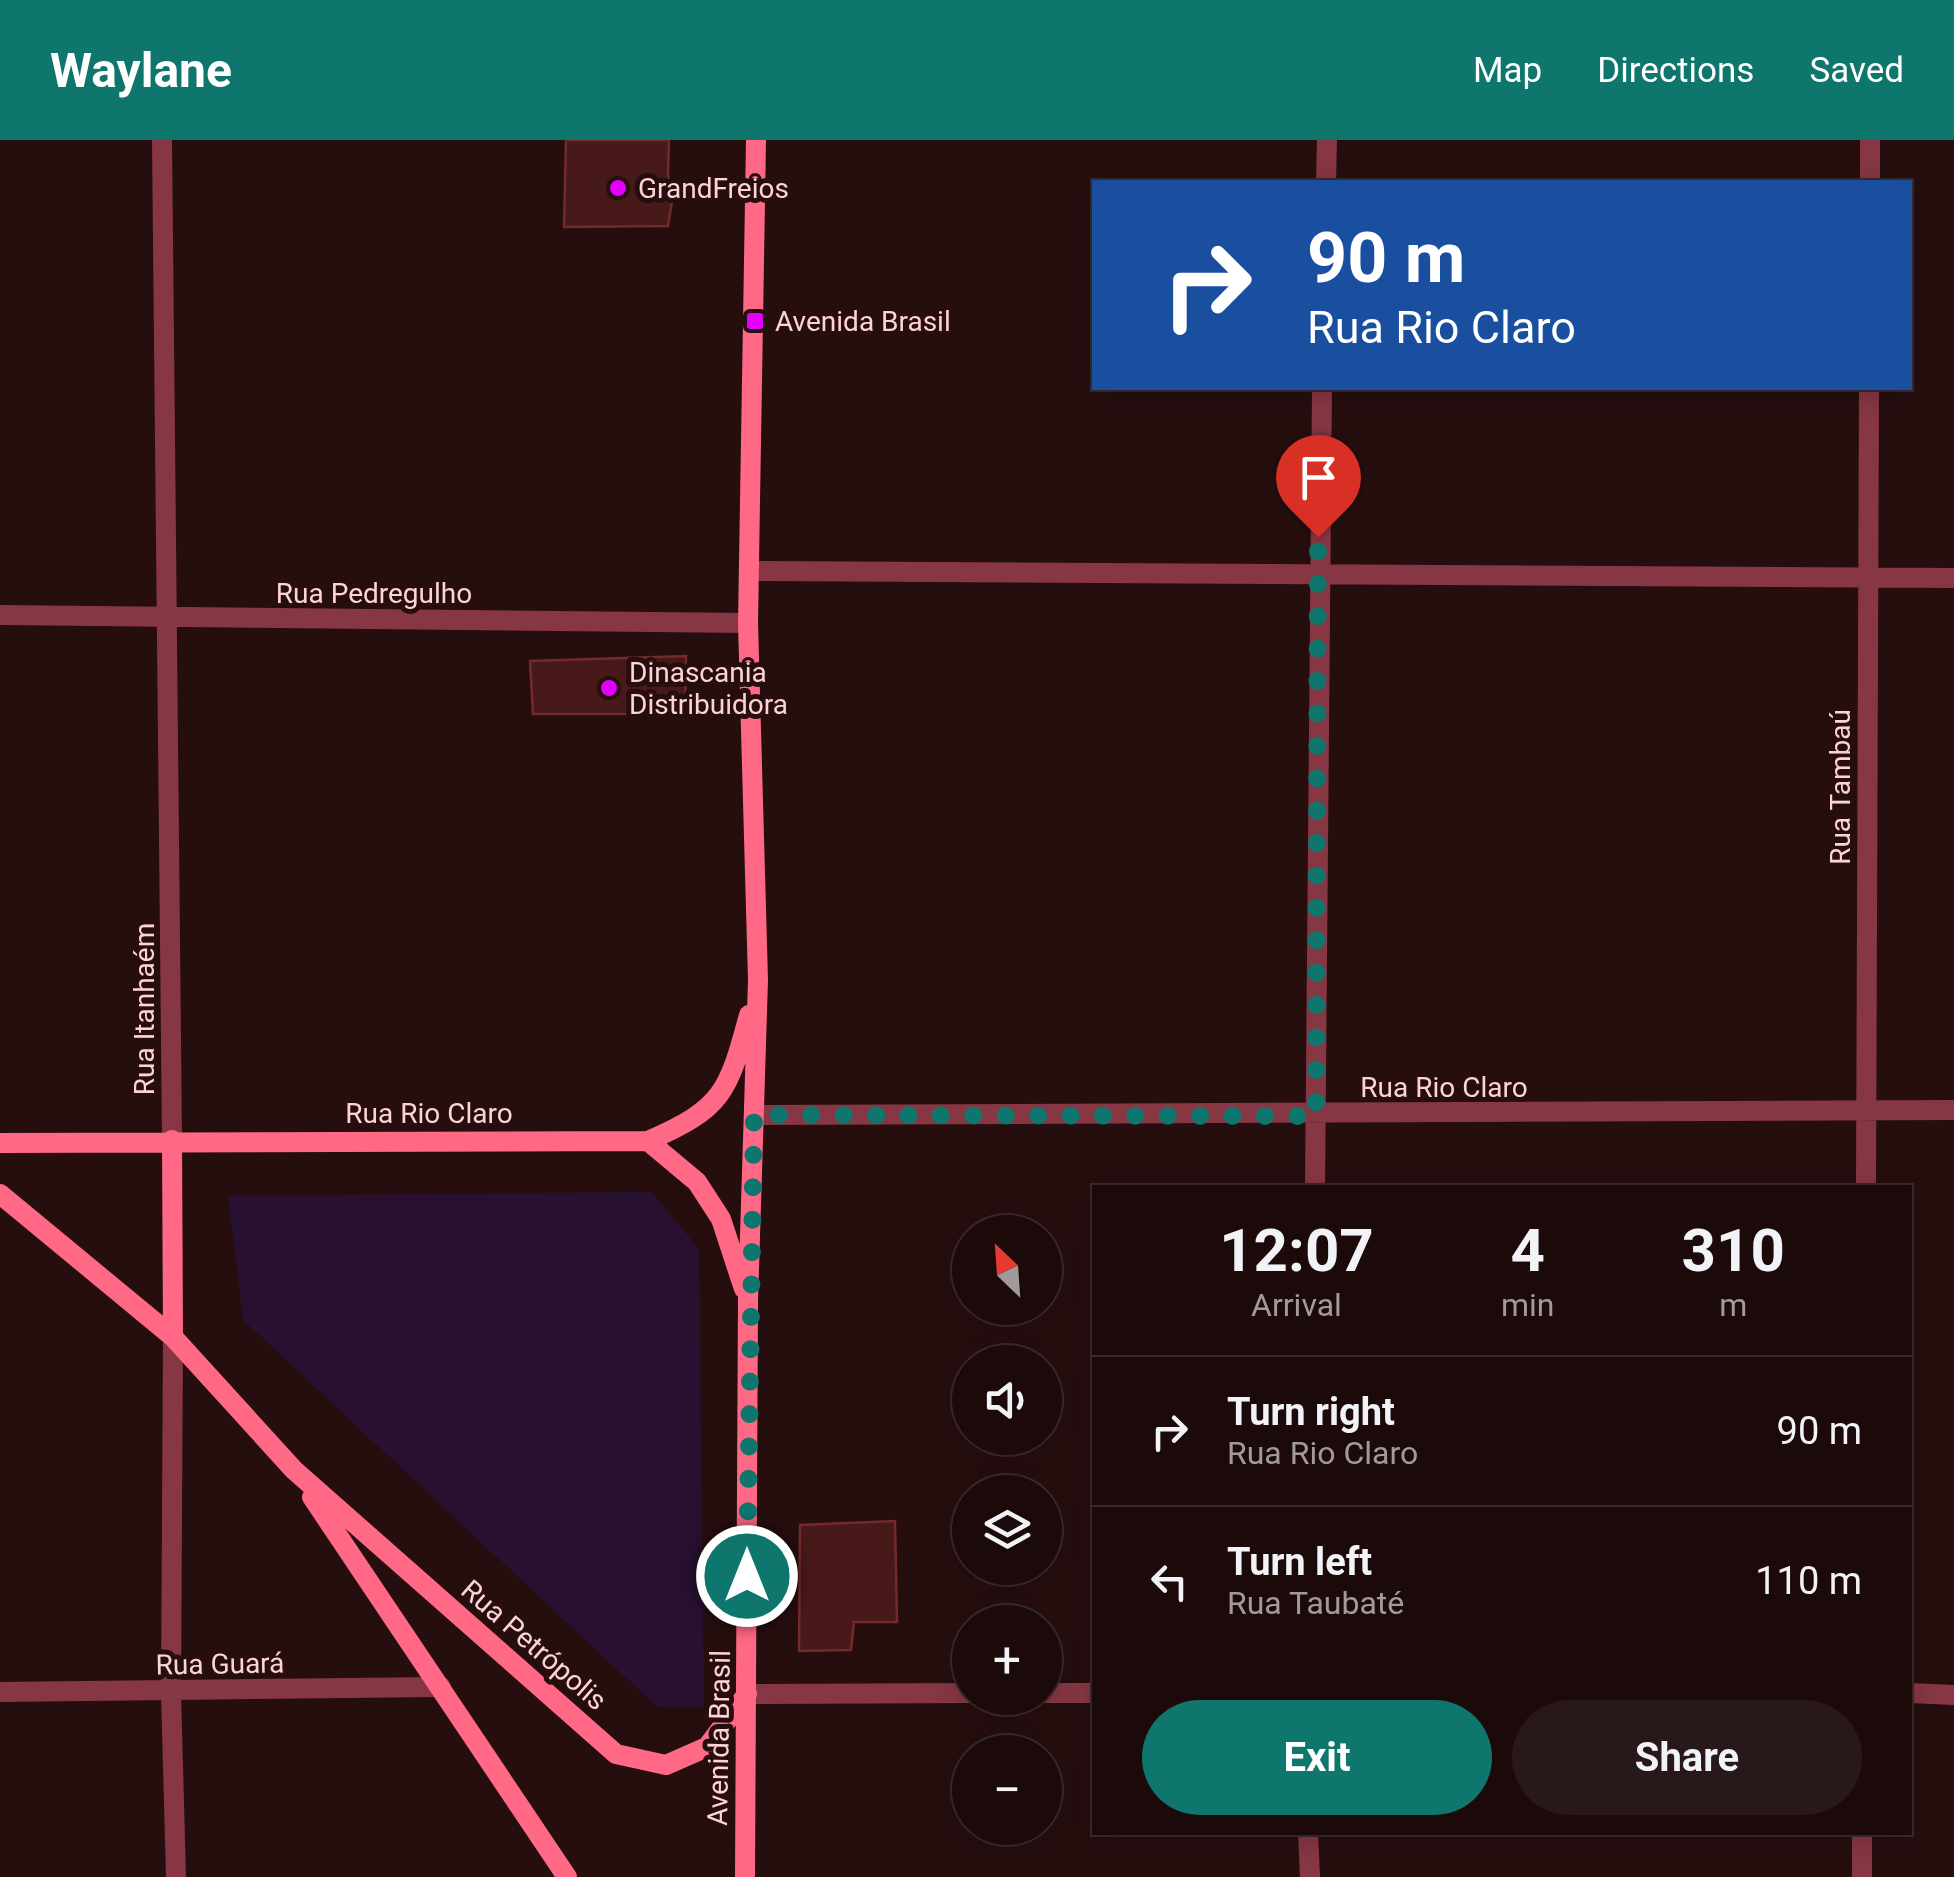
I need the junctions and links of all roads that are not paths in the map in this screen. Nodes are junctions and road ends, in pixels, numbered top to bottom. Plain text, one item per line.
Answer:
1 (162, 140) edge
2 (756, 140) edge
3 (1327, 140) edge
4 (1870, 140) edge
5 (1326, 180) edge
6 (1870, 180) edge
7 (1322, 390) edge
8 (1869, 390) edge
9 (750, 571) junction
10 (1317, 574) junction
11 (1868, 577) junction
12 (1954, 578) edge
13 (0, 616) edge
14 (170, 618) junction
15 (748, 622) junction
16 (758, 980) junction
17 (1954, 1110) edge
18 (1867, 1112) junction
19 (754, 1115) junction
20 (1316, 1116) junction
21 (172, 1140) junction
22 (648, 1141) junction
23 (0, 1144) edge
24 (1315, 1185) edge
25 (1866, 1185) edge
26 (0, 1194) edge
27 (748, 1300) junction
28 (173, 1337) junction
29 (294, 1470) junction
30 (441, 1688) junction
31 (0, 1692) edge
32 (171, 1693) junction
33 (952, 1693) edge
34 (1062, 1693) edge
35 (1092, 1693) edge
36 (1912, 1693) edge
37 (747, 1694) junction
38 (1954, 1695) edge
39 (1308, 1835) edge
40 (1862, 1835) edge
41 (176, 1877) edge
42 (568, 1877) edge
43 (744, 1877) edge
44 (1310, 1877) edge
45 (1862, 1877) edge

1 - 14 street, Rua Itanhaém
2 - 9 main road, Avenida Brasil
3 - 5 street
4 - 6 street
7 - 10 street
8 - 11 street, Rua Tambaú
9 - 10 street
9 - 15 main road, Avenida Brasil
10 - 11 street
10 - 20 street
11 - 12 street
11 - 18 street, Rua Tambaú
13 - 14 street, Rua Pedregulho
14 - 15 street, Rua Pedregulho
14 - 21 street, Rua Itanhaém
15 - 16 main road, Avenida Brasil
16 - 19 main road, Avenida Brasil
16 - 22 main road, Rua Rio Claro
17 - 18 street, Rua Rio Claro
18 - 20 street, Rua Rio Claro
18 - 25 street, Rua Tambaú
19 - 20 street, Rua Rio Claro
19 - 27 main road, Avenida Brasil
20 - 24 street
21 - 22 main road, Rua Rio Claro
21 - 23 main road, Rua Rio Claro
21 - 28 main road, Rua Itanhaém
22 - 27 main road, Avenida Brasil
26 - 28 main road, Rua Petrópolis
27 - 37 main road, Avenida Brasil
28 - 29 main road, Rua Petrópolis
28 - 32 street, Rua Itanhaém
29 - 30 main road, Rua Petrópolis
29 - 37 main road, Rua Petrópolis
30 - 32 street, Rua Guará
30 - 42 main road, Rua Petrópolis
31 - 32 street, Rua Guará
32 - 41 street, Rua Itanhaém
33 - 37 street
34 - 35 street
36 - 38 street
37 - 43 main road, Avenida Brasil
39 - 44 street
40 - 45 street

